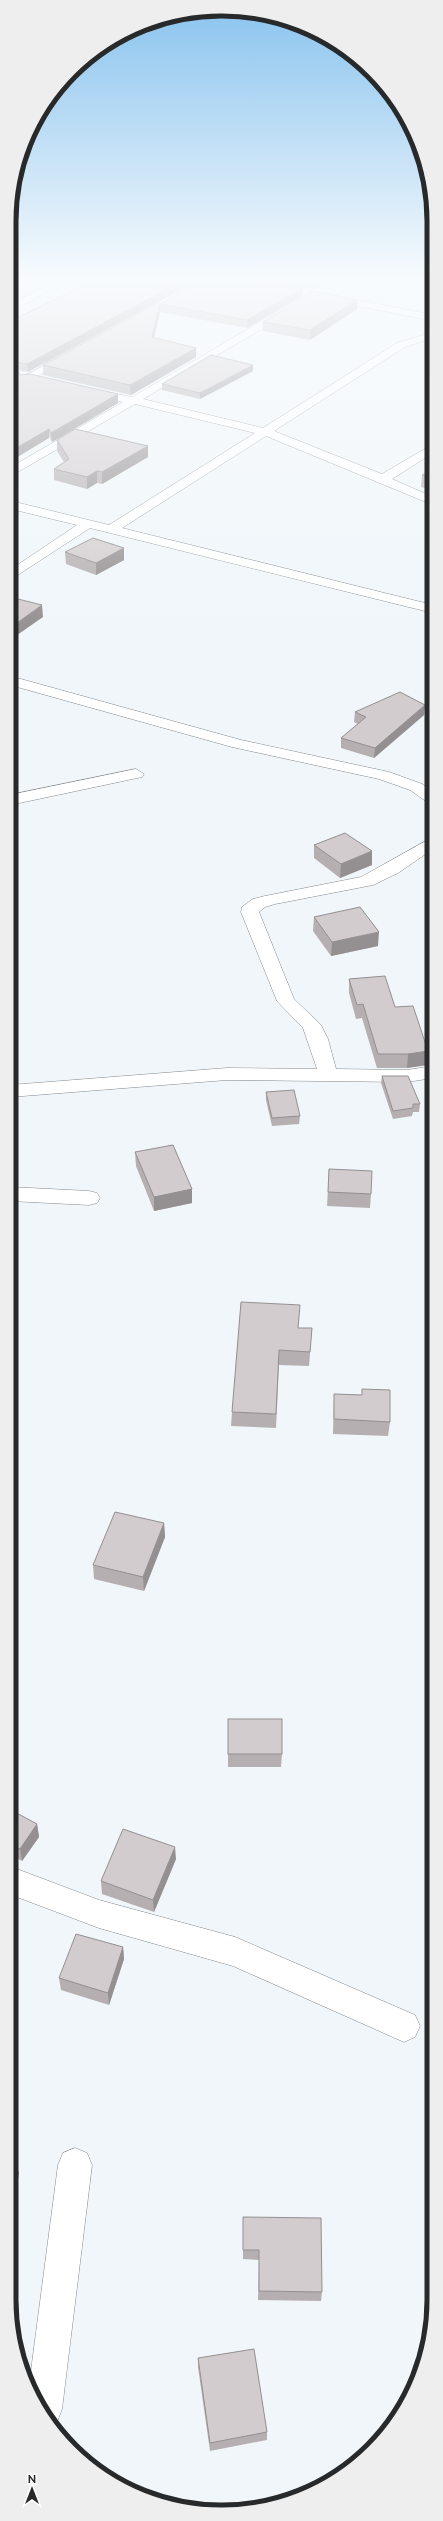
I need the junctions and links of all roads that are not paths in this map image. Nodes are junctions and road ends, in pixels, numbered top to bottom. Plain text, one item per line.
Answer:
1 (133, 400) joint
2 (317, 400) edge
3 (266, 432) junction
4 (427, 452) edge
5 (16, 469) edge
6 (384, 478) junction
7 (427, 498) edge
8 (16, 506) edge
9 (88, 524) junction
10 (110, 530) junction
11 (16, 572) edge
12 (427, 608) edge
13 (16, 682) edge
14 (136, 774) dead end
15 (427, 795) edge
16 (16, 799) edge
17 (427, 846) edge
18 (427, 1073) edge
19 (328, 1074) junction
20 (16, 1091) edge
21 (16, 1194) edge
22 (89, 1198) dead end
23 (16, 1883) edge
24 (404, 2026) dead end
25 (75, 2165) dead end
26 (45, 2403) edge

1 - 3 street
1 - 5 street
2 - 3 street
3 - 6 street
3 - 10 street
4 - 6 street
6 - 7 street
8 - 9 street
9 - 10 street
9 - 11 street
10 - 12 street
13 - 15 street
14 - 16 street
17 - 19 street
18 - 19 street
19 - 20 street
21 - 22 street
23 - 24 street
25 - 26 street

